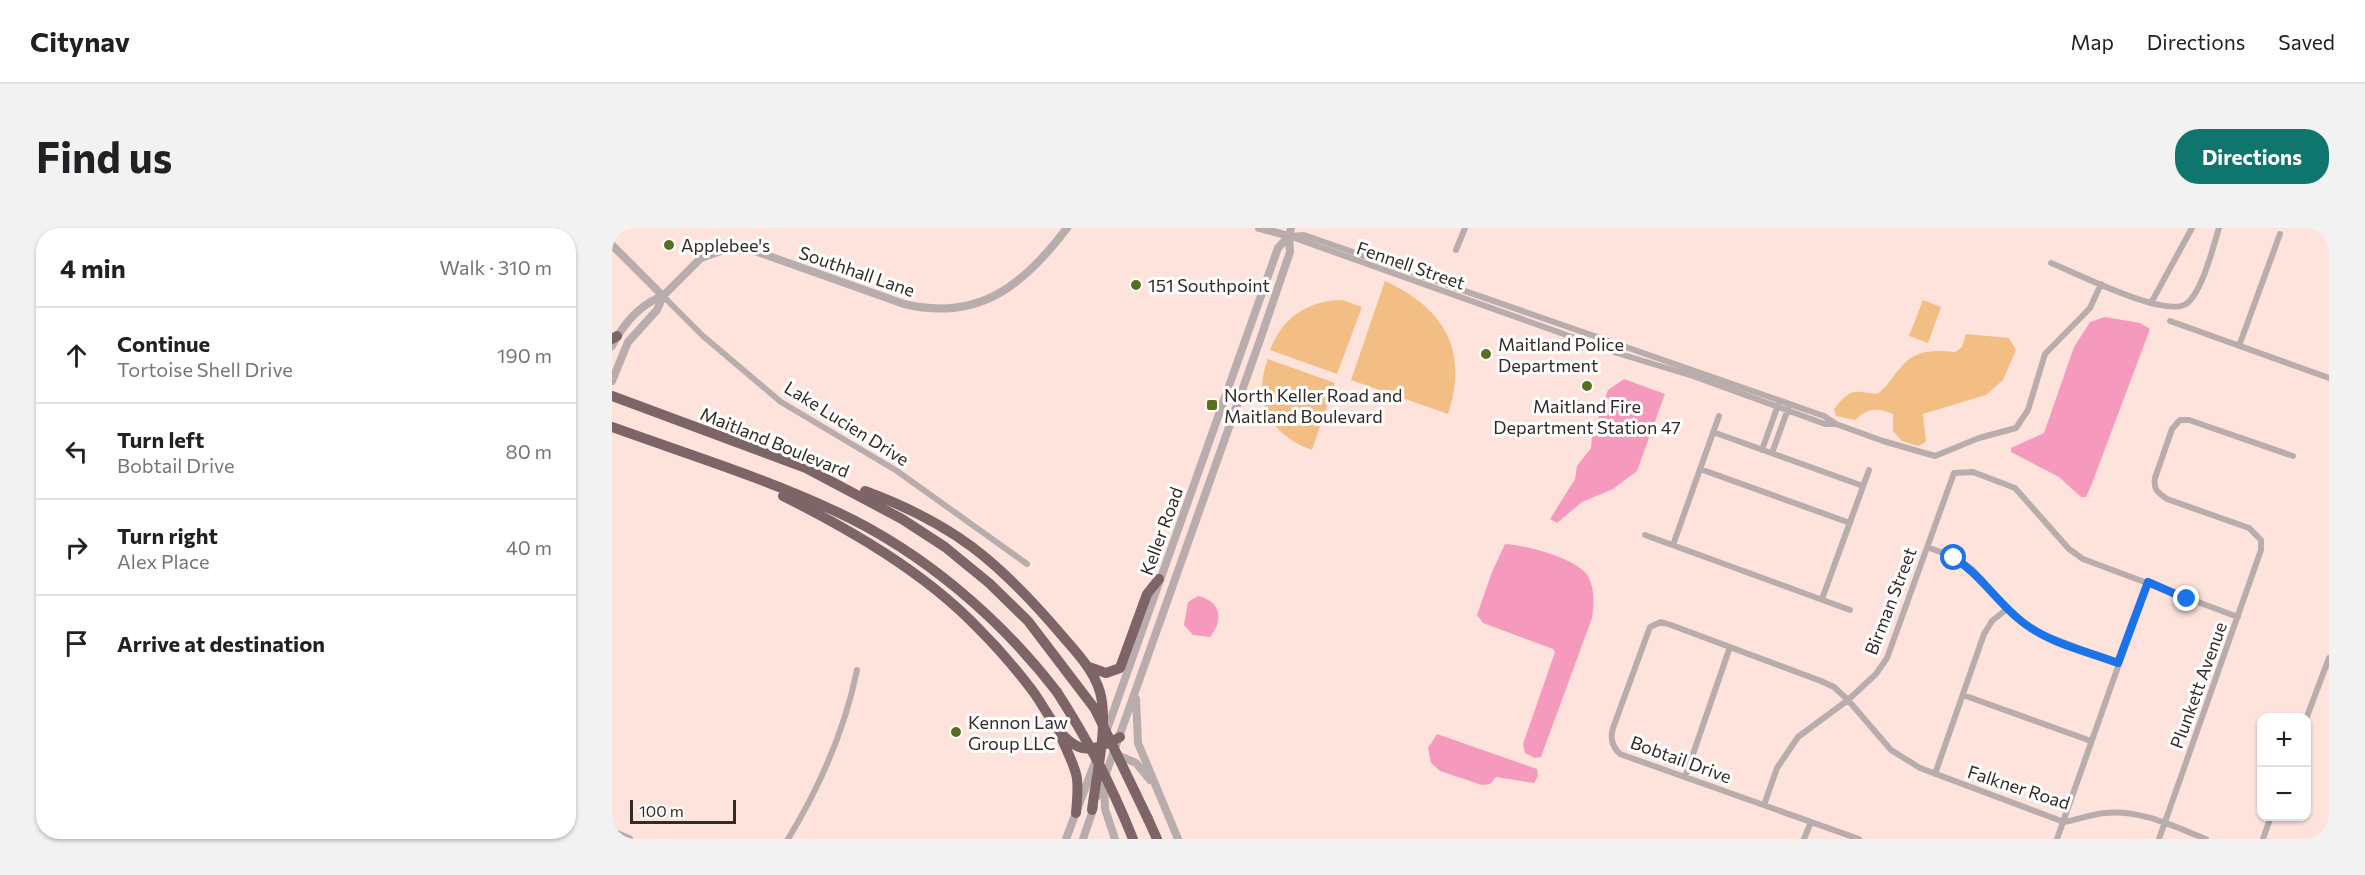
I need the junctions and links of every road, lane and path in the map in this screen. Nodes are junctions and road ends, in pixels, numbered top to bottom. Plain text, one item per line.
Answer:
1 (1067, 228) edge
2 (1259, 228) edge
3 (1465, 228) edge
4 (2192, 228) edge
5 (2219, 228) edge
6 (1290, 232) edge
7 (2280, 234) dead end
8 (612, 245) edge
9 (1456, 250) dead end
10 (2051, 263) dead end
11 (2101, 284) junction
12 (663, 296) junction
13 (2151, 303) junction
14 (1511, 312) junction
15 (2170, 321) dead end
16 (614, 340) edge
17 (1620, 346) junction
18 (2239, 346) junction
19 (1635, 351) junction
20 (1617, 353) junction
21 (1632, 359) junction
22 (2329, 377) edge
23 (612, 381) edge
24 (616, 398) edge
25 (1779, 404) junction
26 (1789, 407) junction
27 (1719, 416) dead end
28 (612, 427) edge
29 (1214, 428) junction
30 (1769, 431) junction
31 (1713, 432) junction
32 (1228, 433) junction
33 (1779, 435) junction
34 (1762, 450) junction
35 (1772, 453) junction
36 (2293, 456) dead end
37 (723, 467) junction
38 (1700, 469) junction
39 (1869, 470) dead end
40 (828, 477) junction
41 (1863, 486) junction
42 (1850, 523) junction
43 (1645, 535) dead end
44 (1673, 545) junction
45 (1927, 547) junction
46 (1166, 561) junction
47 (1183, 561) junction
48 (1027, 564) dead end
49 (1179, 572) junction
50 (1160, 579) junction
51 (2148, 582) junction
52 (1822, 600) junction
53 (2007, 609) junction
54 (1850, 610) dead end
55 (2238, 617) junction
56 (1730, 647) junction
57 (2329, 658) edge
58 (2118, 663) junction
59 (1086, 666) junction
60 (857, 670) dead end
61 (1136, 694) junction
62 (1963, 695) junction
63 (1848, 700) junction
64 (2309, 713) edge
65 (1055, 723) junction
66 (1120, 737) junction
67 (2091, 741) junction
68 (1113, 754) junction
69 (1100, 756) junction
70 (1935, 774) junction
71 (1685, 777) junction
72 (1105, 778) junction
73 (1162, 800) junction
74 (1764, 805) junction
75 (1092, 810) junction
76 (1076, 813) junction
77 (2269, 821) edge
78 (1811, 822) junction
79 (2064, 822) junction
80 (2164, 823) junction
81 (612, 832) edge
82 (629, 839) edge
83 (788, 839) edge
84 (1066, 839) edge
85 (1083, 839) edge
86 (1115, 839) edge
87 (1134, 839) edge
88 (1157, 839) edge
89 (1178, 839) edge
90 (1804, 839) edge
91 (1859, 839) edge
92 (2057, 839) edge
93 (2159, 839) edge
94 (2206, 839) edge
95 (2263, 839) edge

1 - 12 street, Southhall Lane
2 - 6 street
3 - 9 street
4 - 13 street
5 - 13 street
6 - 14 street, Fennell Street
6 - 29 street, Keller Road
6 - 32 street, Keller Road
7 - 18 street
8 - 12 street
10 - 11 street
11 - 13 street
11 - 26 street, Fennell Street
12 - 16 street
12 - 23 street
12 - 48 street, Lake Lucien Drive
14 - 17 street, Fennell Street
14 - 20 street, Fennell Street
15 - 18 street
17 - 19 street, Fennell Street
17 - 20 street
18 - 22 street
19 - 21 street
19 - 25 street, Fennell Street
20 - 21 street, Fennell Street
21 - 25 street, Fennell Street
24 - 40 highway, Maitland Boulevard
25 - 26 street, Fennell Street
25 - 30 street
26 - 33 street
27 - 31 street
28 - 37 highway
29 - 32 street
29 - 46 street, Keller Road
30 - 33 street
30 - 34 street
31 - 34 street
31 - 38 street
32 - 47 street, Keller Road
33 - 35 street
34 - 35 street
35 - 41 street
36 - 55 street, Plunkett Avenue
37 - 65 highway
37 - 87 highway, bridge
38 - 42 street
38 - 44 street
39 - 41 street
40 - 59 highway
40 - 88 highway, Maitland Boulevard, bridge
41 - 42 street
42 - 52 street
43 - 44 street
44 - 52 street
45 - 51 street, Birman Street
45 - 53 street
45 - 63 street, Birman Street
46 - 47 street
46 - 49 street
46 - 50 street, Keller Road
47 - 49 street, Keller Road
49 - 61 street, Keller Road
50 - 59 highway
50 - 69 street, Keller Road
51 - 55 street
51 - 58 street
52 - 54 street
53 - 58 street
53 - 62 street
55 - 80 street, Plunkett Avenue
56 - 63 street, Bobtail Drive
56 - 71 street
56 - 71 street, Bobtail Drive
57 - 64 street
58 - 67 street
59 - 69 highway
60 - 83 street
61 - 66 street, Keller Road
61 - 73 street
62 - 67 street
62 - 70 street
63 - 70 street, Falkner Road
63 - 74 street, Birman Street
65 - 69 highway
65 - 76 highway
66 - 68 street, Keller Road
66 - 69 highway
67 - 79 street
68 - 69 street
68 - 72 street, Keller Road
68 - 73 street
69 - 72 street
69 - 75 highway
69 - 76 street, Keller Road
70 - 79 street, Falkner Road
71 - 74 street, Bobtail Drive
72 - 75 street, Keller Road
72 - 86 street
73 - 89 street
74 - 78 street, Bobtail Drive
75 - 85 street, Keller Road
76 - 84 street, Keller Road
77 - 95 street
78 - 90 street
78 - 91 street, Bobtail Drive
79 - 80 street, Falkner Road
79 - 92 street
80 - 93 street, Plunkett Avenue
80 - 94 street, Falkner Road
81 - 82 street

